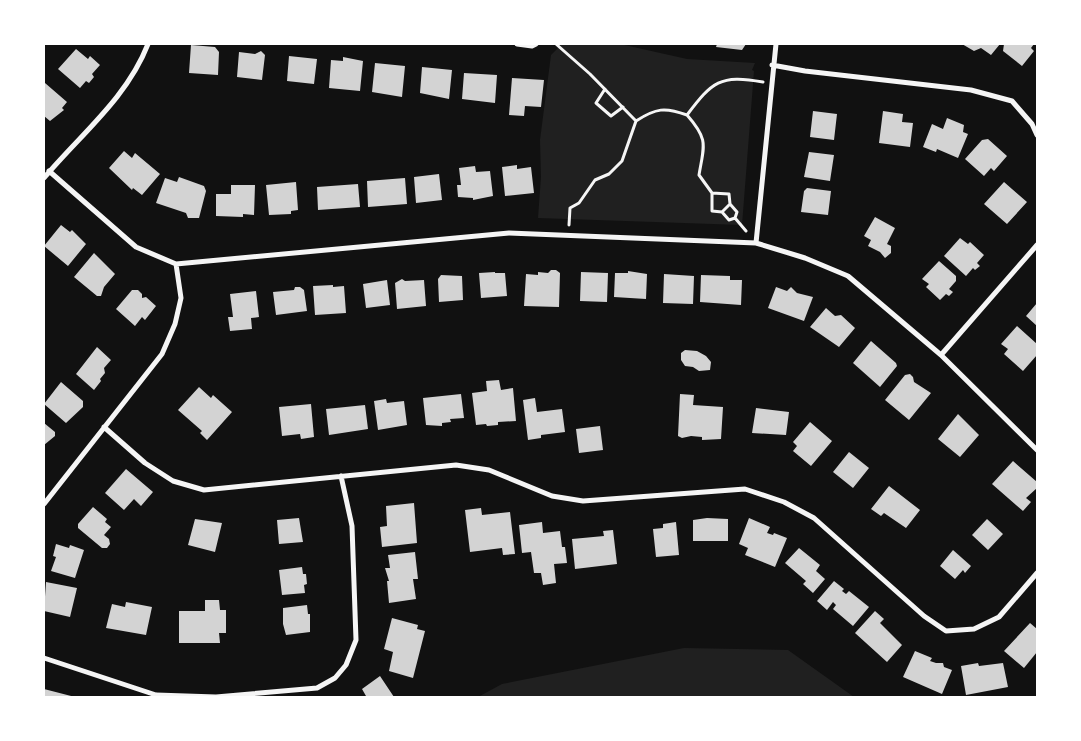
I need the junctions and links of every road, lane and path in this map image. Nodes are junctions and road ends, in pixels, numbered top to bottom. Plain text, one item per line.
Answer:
1 (148, 44) edge
2 (517, 44) edge
3 (536, 44) edge
4 (556, 44) edge
5 (776, 44) edge
6 (772, 65) junction
7 (770, 83) junction
8 (605, 89) junction
9 (623, 107) junction
10 (687, 115) junction
11 (636, 121) junction
12 (1037, 135) edge
13 (49, 172) junction
14 (44, 178) edge
15 (712, 193) junction
16 (730, 204) junction
17 (722, 212) junction
18 (735, 218) junction
19 (569, 236) junction
20 (756, 243) junction
21 (1037, 245) edge
22 (176, 264) junction
23 (941, 355) junction
24 (104, 427) junction
25 (1037, 450) edge
26 (341, 476) junction
27 (44, 504) edge
28 (1037, 573) edge
29 (44, 658) edge

1 - 13 street
2 - 3 street
4 - 8 path
5 - 6 street
6 - 7 street
6 - 12 street
7 - 10 path
7 - 20 street
8 - 9 path
8 - 9 path
9 - 11 path
10 - 11 path
10 - 15 path
11 - 19 path
13 - 14 street
13 - 22 street
15 - 16 path
15 - 17 path
16 - 17 path
16 - 18 path
17 - 18 path
18 - 20 path
19 - 20 street
19 - 22 street
20 - 23 street
21 - 23 street
22 - 24 street
23 - 25 street
24 - 26 street
24 - 27 street
26 - 28 street
26 - 29 street

